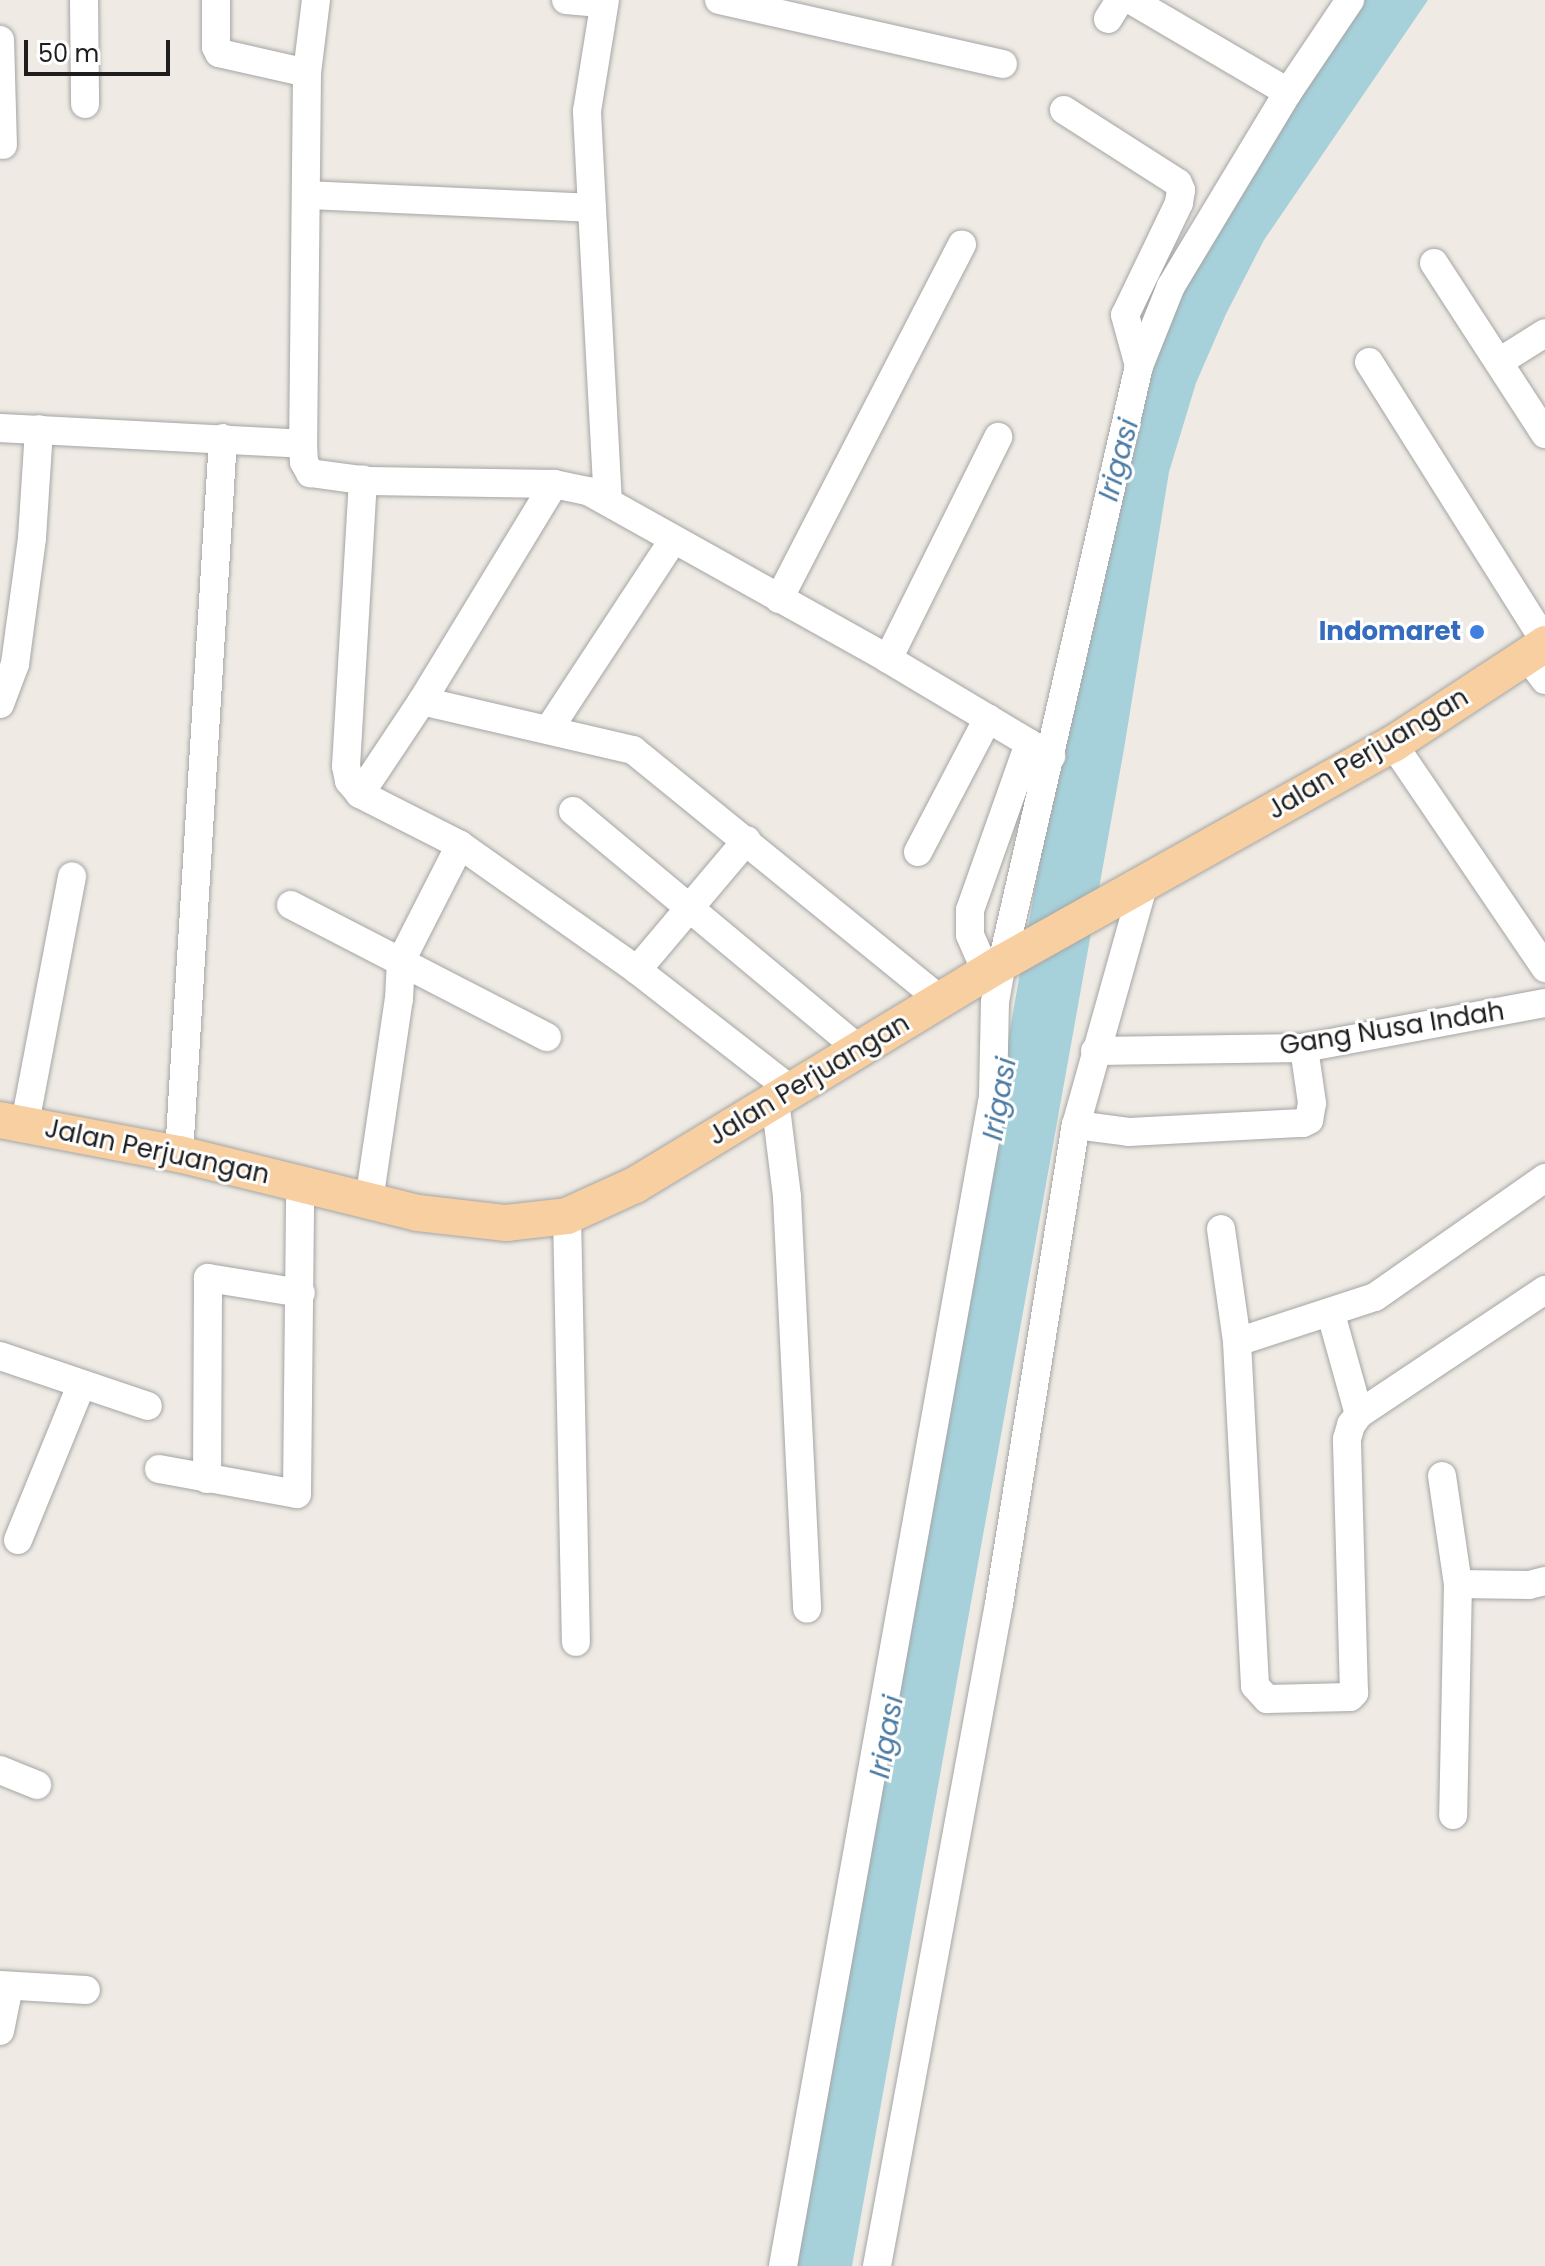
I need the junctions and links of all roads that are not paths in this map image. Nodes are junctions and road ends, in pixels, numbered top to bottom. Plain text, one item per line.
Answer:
1 (84, 0) edge
2 (216, 0) edge
3 (316, 0) edge
4 (566, 0) edge
5 (719, 0) edge
6 (1131, 0) edge
7 (1350, 0) edge
8 (604, 2) edge
9 (0, 40) edge
10 (1003, 64) dead end
11 (307, 73) junction
12 (1288, 92) junction
13 (85, 104) dead end
14 (1064, 110) dead end
15 (3, 145) dead end
16 (307, 195) junction
17 (592, 208) junction
18 (962, 245) dead end
19 (1434, 263) dead end
20 (1545, 333) edge
21 (1369, 362) dead end
22 (1499, 362) junction
23 (1139, 366) junction
24 (0, 428) edge
25 (39, 429) junction
26 (1545, 434) edge
27 (998, 437) dead end
28 (223, 438) junction
29 (303, 444) junction
30 (363, 480) junction
31 (554, 484) junction
32 (608, 500) junction
33 (673, 540) junction
34 (779, 599) junction
35 (1540, 655) edge
36 (888, 659) junction
37 (422, 701) junction
38 (0, 704) edge
39 (988, 718) junction
40 (549, 729) junction
41 (1393, 744) junction
42 (1040, 750) junction
43 (360, 794) junction
44 (573, 811) dead end
45 (747, 840) junction
46 (460, 845) junction
47 (918, 852) dead end
48 (72, 876) dead end
49 (1143, 881) junction
50 (291, 905) dead end
51 (690, 906) junction
52 (401, 961) junction
53 (999, 964) junction
54 (1545, 968) edge
55 (637, 970) junction
56 (941, 1000) junction
57 (1545, 1003) edge
58 (547, 1037) dead end
59 (1304, 1048) junction
60 (860, 1050) junction
61 (1095, 1051) junction
62 (783, 1095) junction
63 (12, 1121) edge
64 (1076, 1125) junction
65 (179, 1154) junction
66 (1545, 1178) edge
67 (300, 1184) junction
68 (369, 1201) junction
69 (567, 1216) junction
70 (1221, 1229) dead end
71 (1545, 1290) edge
72 (301, 1293) junction
73 (1331, 1314) junction
74 (1237, 1342) junction
75 (0, 1356) edge
76 (81, 1386) junction
77 (148, 1406) dead end
78 (1359, 1414) junction
79 (159, 1469) dead end
80 (1442, 1476) dead end
81 (207, 1479) junction
82 (18, 1540) dead end
83 (1545, 1581) edge
84 (1458, 1584) junction
85 (807, 1609) dead end
86 (576, 1642) dead end
87 (0, 1770) edge
88 (37, 1785) dead end
89 (1453, 1815) dead end
90 (4, 1985) edge
91 (86, 1990) dead end
92 (0, 2031) edge
93 (783, 2266) edge
94 (877, 2266) edge

1 - 13 street
2 - 11 street
3 - 11 street
4 - 8 street
5 - 10 street
6 - 12 street
7 - 12 street
8 - 17 street
9 - 15 street
11 - 16 street
12 - 23 street
14 - 23 street
16 - 17 street
16 - 29 street
17 - 32 street
18 - 34 street
19 - 22 street
20 - 22 street
21 - 35 street
22 - 26 street
23 - 42 street
24 - 25 street
25 - 28 street
25 - 38 street
27 - 36 street
28 - 29 street
28 - 65 street
29 - 30 street
30 - 31 street
30 - 43 street
31 - 32 street
31 - 37 street
32 - 33 street
33 - 34 street
33 - 40 street
34 - 36 street
35 - 41 main road, Jalan Perjuangan
36 - 39 street
37 - 40 street
37 - 43 street
39 - 42 street
39 - 47 street
40 - 45 street
41 - 49 main road, Jalan Perjuangan
41 - 54 street
42 - 53 street
42 - 53 street
43 - 46 street
44 - 51 street
45 - 51 street
45 - 56 street
46 - 52 street
46 - 55 street
48 - 63 street
49 - 53 main road, Jalan Perjuangan
49 - 61 street
50 - 52 street
51 - 55 street
51 - 60 street
52 - 58 street
52 - 68 street
53 - 56 main road, Jalan Perjuangan
53 - 93 street
55 - 62 street
56 - 60 main road, Jalan Perjuangan
57 - 59 street, Gang Nusa Indah
59 - 61 street, Gang Nusa Indah
59 - 64 street
60 - 62 main road, Jalan Perjuangan
61 - 64 street
62 - 69 main road, Jalan Perjuangan
62 - 85 street
63 - 65 main road, Jalan Perjuangan
64 - 94 street
65 - 67 main road, Jalan Perjuangan
66 - 73 street
67 - 68 main road, Jalan Perjuangan
67 - 72 street
68 - 69 main road, Jalan Perjuangan
69 - 86 street
70 - 74 street
71 - 78 street
72 - 81 street
72 - 81 street
73 - 74 street
73 - 78 street
74 - 78 street
75 - 76 street
76 - 77 street
76 - 82 street
79 - 81 street
80 - 84 street
83 - 84 street
84 - 89 street
87 - 88 street
90 - 91 street
90 - 92 street

